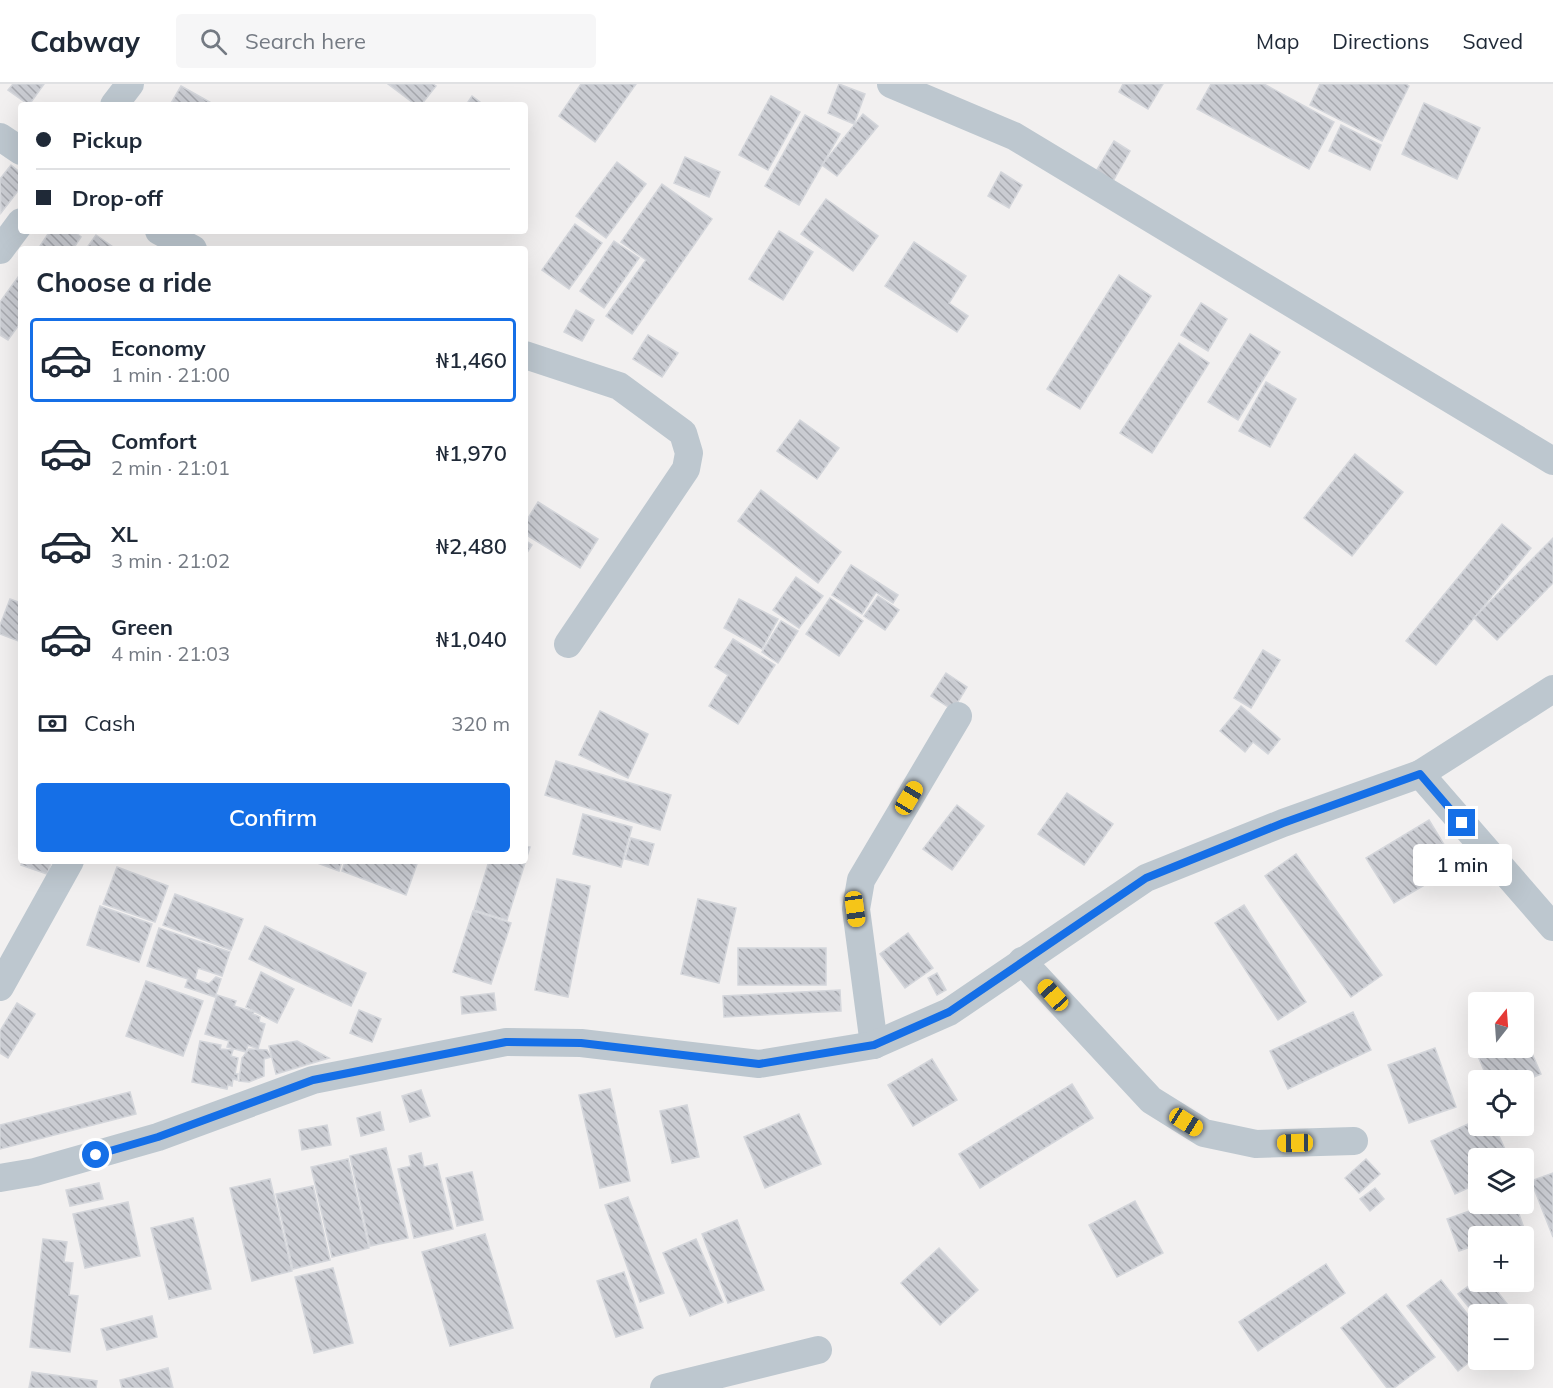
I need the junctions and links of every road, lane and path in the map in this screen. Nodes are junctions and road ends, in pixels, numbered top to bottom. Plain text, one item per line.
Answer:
1 (130, 84) edge
2 (891, 84) edge
3 (116, 102) edge
4 (0, 137) edge
5 (18, 149) edge
6 (18, 226) edge
7 (164, 234) edge
8 (186, 246) edge
9 (0, 250) edge
10 (528, 356) edge
11 (1553, 461) edge
12 (568, 644) dead end
13 (1553, 689) edge
14 (958, 716) dead end
15 (1420, 774) junction
16 (68, 864) edge
17 (1553, 927) edge
18 (1022, 961) junction
19 (0, 987) edge
20 (874, 1045) junction
21 (1354, 1141) dead end
22 (0, 1178) edge
23 (818, 1350) dead end
24 (664, 1388) edge

1 - 3 street
2 - 11 street
4 - 5 street
6 - 9 street
7 - 8 street
10 - 12 street
13 - 15 street
14 - 20 street
15 - 17 street
15 - 18 street
16 - 19 street
18 - 20 street
18 - 21 street
20 - 22 street
23 - 24 street

